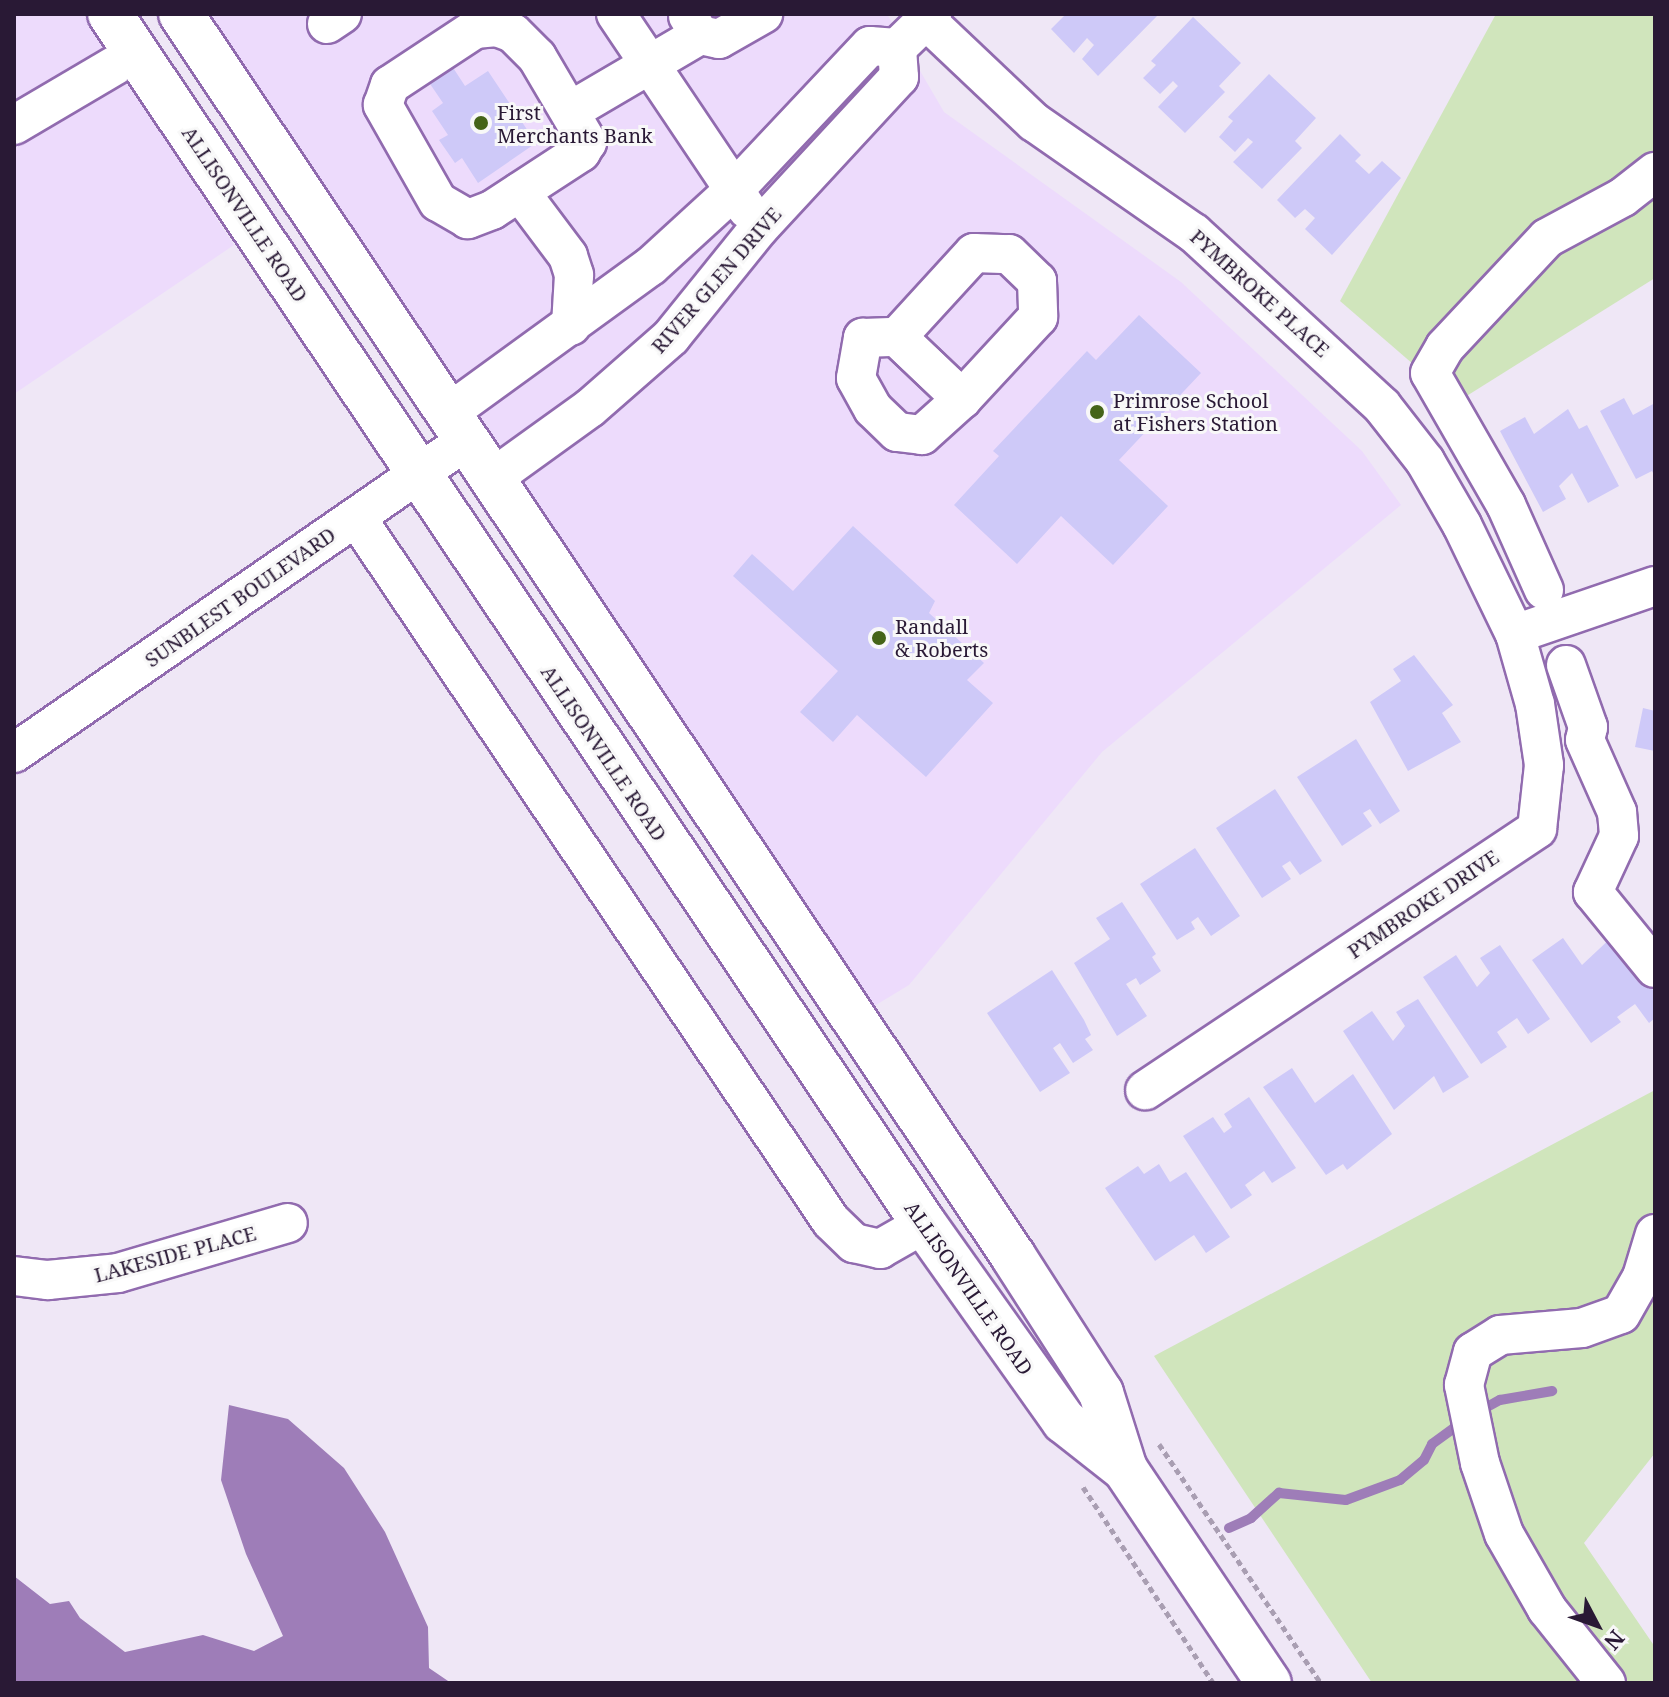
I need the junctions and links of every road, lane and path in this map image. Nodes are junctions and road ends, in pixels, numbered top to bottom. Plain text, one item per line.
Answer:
1 (110, 14) edge
2 (181, 14) edge
3 (616, 14) edge
4 (763, 14) edge
5 (929, 17) edge
6 (693, 25) edge
7 (897, 48) junction
8 (116, 65) dead end
9 (651, 65) junction
10 (572, 110) junction
11 (14, 125) edge
12 (1655, 172) edge
13 (736, 188) junction
14 (520, 192) junction
15 (759, 228) junction
16 (571, 326) junction
17 (897, 337) junction
18 (962, 399) junction
19 (457, 427) junction
20 (416, 474) junction
21 (490, 480) junction
22 (356, 517) junction
23 (1655, 586) edge
24 (1544, 590) dead end
25 (1515, 634) junction
26 (1566, 665) dead end
27 (14, 753) edge
28 (1655, 968) edge
29 (1145, 1090) dead end
30 (288, 1223) dead end
31 (924, 1224) junction
32 (1655, 1234) edge
33 (14, 1276) edge
34 (1150, 1430) dead end
35 (1125, 1469) junction
36 (1076, 1477) dead end
37 (1261, 1671) edge
38 (1213, 1683) edge
39 (1321, 1683) edge
40 (1606, 1683) edge

1 - 20 main road, ALLISONVILLE ROAD
2 - 19 main road, ALLISONVILLE ROAD
3 - 9 street
4 - 6 street
5 - 7 street
5 - 25 street, PYMBROKE PLACE
6 - 9 street
7 - 13 street
7 - 15 street, RIVER GLEN DRIVE
8 - 11 street
9 - 10 street
9 - 13 street
10 - 14 street
10 - 14 street
12 - 24 street
13 - 15 street
13 - 16 street
14 - 16 street
15 - 21 street, RIVER GLEN DRIVE
16 - 19 street
17 - 18 street
17 - 18 street
17 - 18 street
19 - 20 street, SUNBLEST BOULEVARD
19 - 21 main road, ALLISONVILLE ROAD
20 - 22 street, SUNBLEST BOULEVARD
20 - 31 main road, ALLISONVILLE ROAD
21 - 35 main road, ALLISONVILLE ROAD
22 - 27 street, SUNBLEST BOULEVARD
22 - 31 street
23 - 25 street
25 - 29 street, PYMBROKE DRIVE
26 - 28 street
30 - 33 street, LAKESIDE PLACE
31 - 35 main road, ALLISONVILLE ROAD
32 - 40 street
34 - 39 path
35 - 37 main road, ALLISONVILLE ROAD
36 - 38 path

